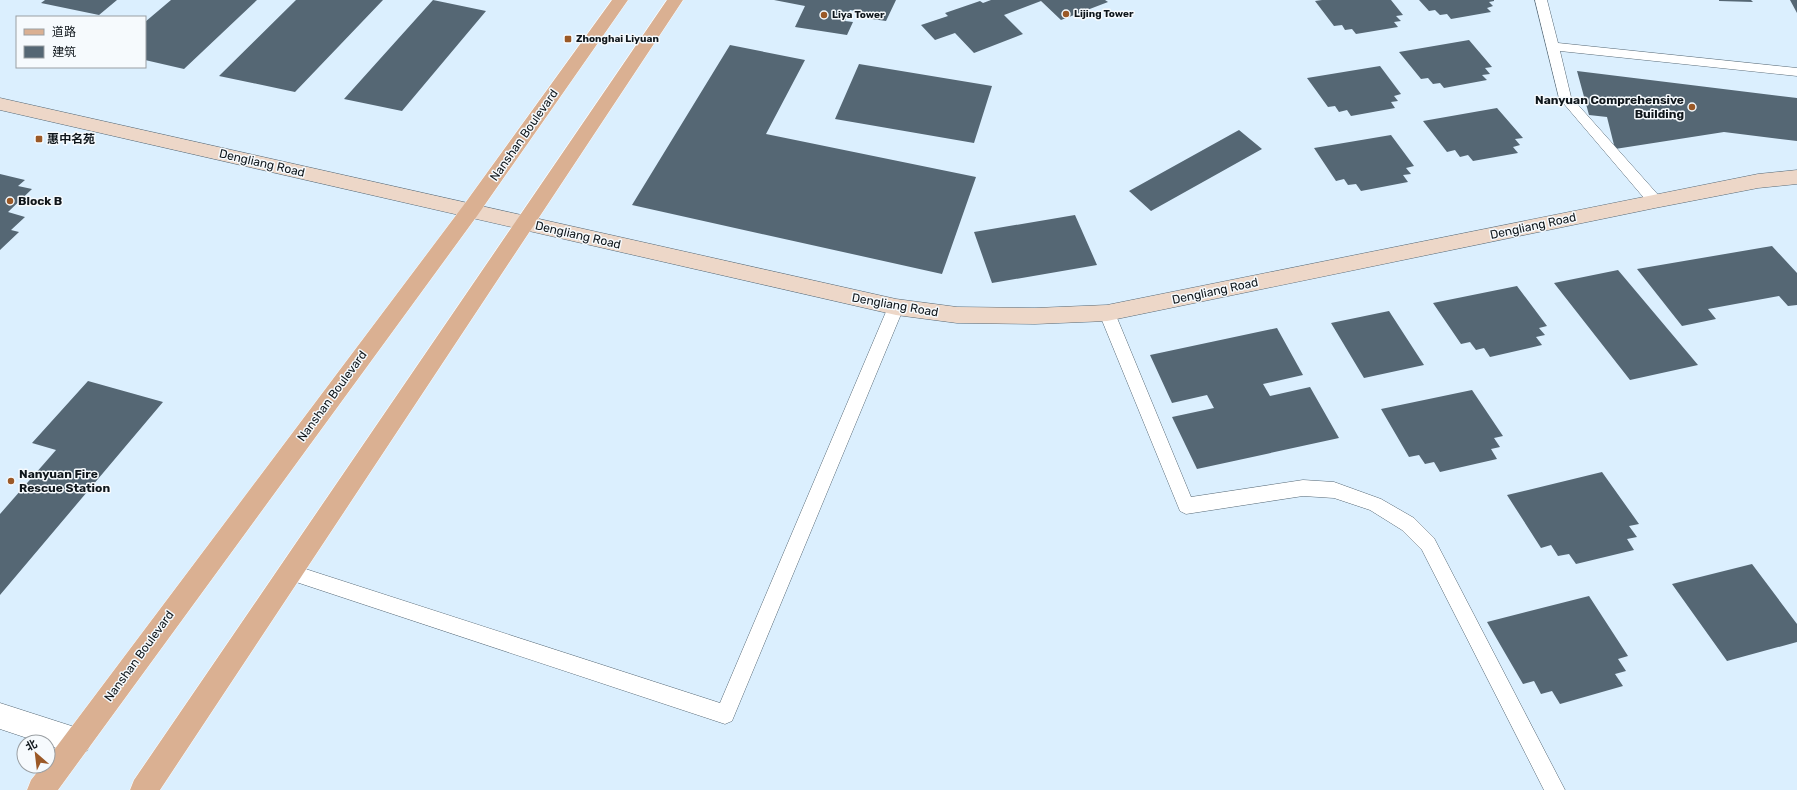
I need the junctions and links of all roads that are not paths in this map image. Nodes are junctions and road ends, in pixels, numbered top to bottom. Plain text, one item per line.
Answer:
1 (620, 0) edge
2 (675, 0) edge
3 (1541, 0) edge
4 (1552, 46) junction
5 (1797, 72) edge
6 (0, 104) edge
7 (1797, 177) edge
8 (1655, 201) junction
9 (470, 210) junction
10 (524, 223) junction
11 (896, 307) junction
12 (1107, 313) junction
13 (290, 572) junction
14 (0, 716) edge
15 (77, 741) junction
16 (41, 790) edge
17 (144, 790) edge
18 (1555, 790) edge

1 - 9 main road, Nanshan Boulevard
2 - 10 main road
3 - 4 lane
4 - 5 lane
4 - 8 lane
6 - 9 main road, Dengliang Road
7 - 8 main road, Dengliang Road
8 - 12 main road, Dengliang Road
9 - 10 main road, Dengliang Road
9 - 15 main road, Nanshan Boulevard
10 - 11 main road, Dengliang Road
10 - 13 main road
11 - 12 main road, Dengliang Road
11 - 13 lane
12 - 18 lane
13 - 17 main road
14 - 15 street
15 - 16 main road, Nanshan Boulevard

